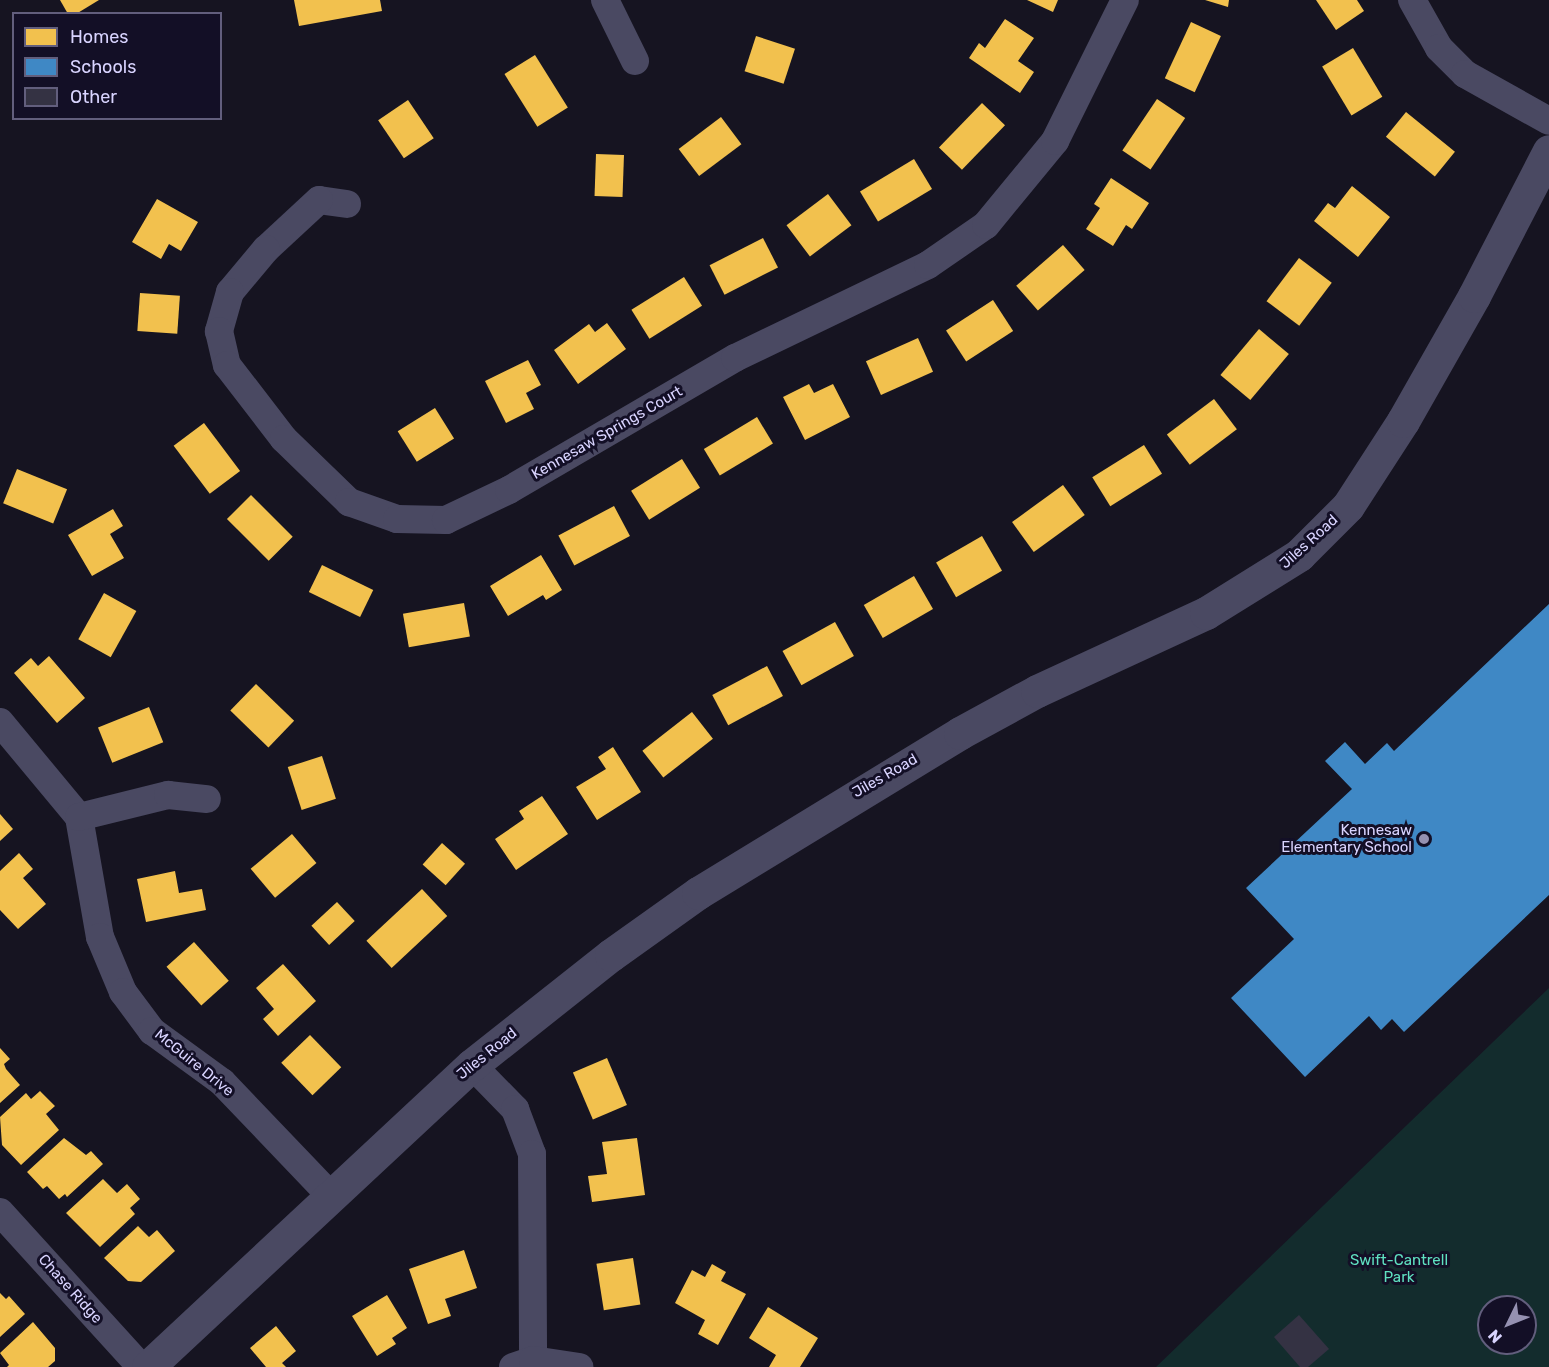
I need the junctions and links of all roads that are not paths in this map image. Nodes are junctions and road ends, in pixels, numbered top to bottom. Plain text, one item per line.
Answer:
1 (605, 0) edge
2 (1125, 0) edge
3 (1412, 0) edge
4 (635, 60) dead end
5 (1549, 121) edge
6 (1549, 151) edge
7 (347, 204) dead end
8 (0, 722) edge
9 (207, 799) dead end
10 (79, 817) junction
11 (472, 1065) junction
12 (330, 1195) junction
13 (0, 1212) edge
14 (523, 1363) edge
15 (141, 1367) edge
16 (148, 1367) edge
17 (579, 1367) edge

1 - 4 street
2 - 7 street, Kennesaw Springs Court
3 - 5 street
6 - 11 street, Jiles Road
8 - 10 street, McGuire Drive
9 - 10 street
10 - 12 street, McGuire Drive
11 - 12 street, Jiles Road
11 - 14 street
12 - 16 street, Jiles Road
13 - 15 street, Chase Ridge
14 - 17 street

